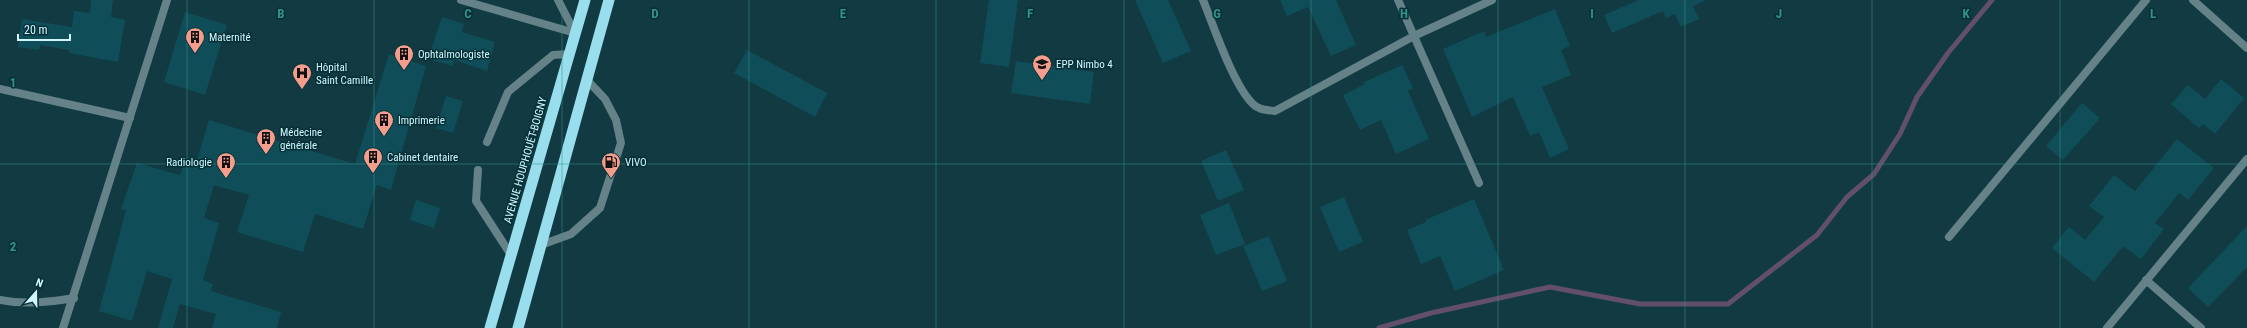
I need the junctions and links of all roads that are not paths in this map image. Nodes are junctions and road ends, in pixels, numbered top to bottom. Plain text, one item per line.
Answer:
1 (167, 0) edge
2 (461, 0) edge
3 (558, 0) edge
4 (585, 0) edge
5 (609, 0) edge
6 (1203, 0) edge
7 (1398, 0) edge
8 (1492, 0) edge
9 (2146, 0) edge
10 (2193, 0) edge
11 (575, 33) junction
12 (1414, 36) junction
13 (2247, 48) edge
14 (570, 54) junction
15 (587, 80) junction
16 (0, 88) edge
17 (130, 118) junction
18 (487, 142) dead end
19 (2247, 158) edge
20 (478, 170) dead end
21 (1479, 183) dead end
22 (1949, 236) dead end
23 (541, 245) junction
24 (511, 255) junction
25 (2146, 280) junction
26 (74, 298) junction
27 (0, 300) edge
28 (63, 328) edge
29 (490, 328) edge
30 (518, 328) edge
31 (2107, 328) edge
32 (2202, 328) edge

1 - 17 street
2 - 11 street
3 - 11 street
4 - 11 highway, AVENUE HOUPHOUËT-BOIGNY
5 - 15 highway
6 - 12 street
7 - 12 street
8 - 12 street
9 - 22 street
10 - 13 street
11 - 14 highway, AVENUE HOUPHOUËT-BOIGNY
12 - 21 street
14 - 18 street
14 - 24 highway, AVENUE HOUPHOUËT-BOIGNY
15 - 23 highway
15 - 23 street
16 - 17 street
17 - 26 street
19 - 25 street
20 - 24 street
23 - 30 highway
24 - 29 highway, AVENUE HOUPHOUËT-BOIGNY
25 - 31 street
25 - 32 street
26 - 27 street
26 - 28 street

